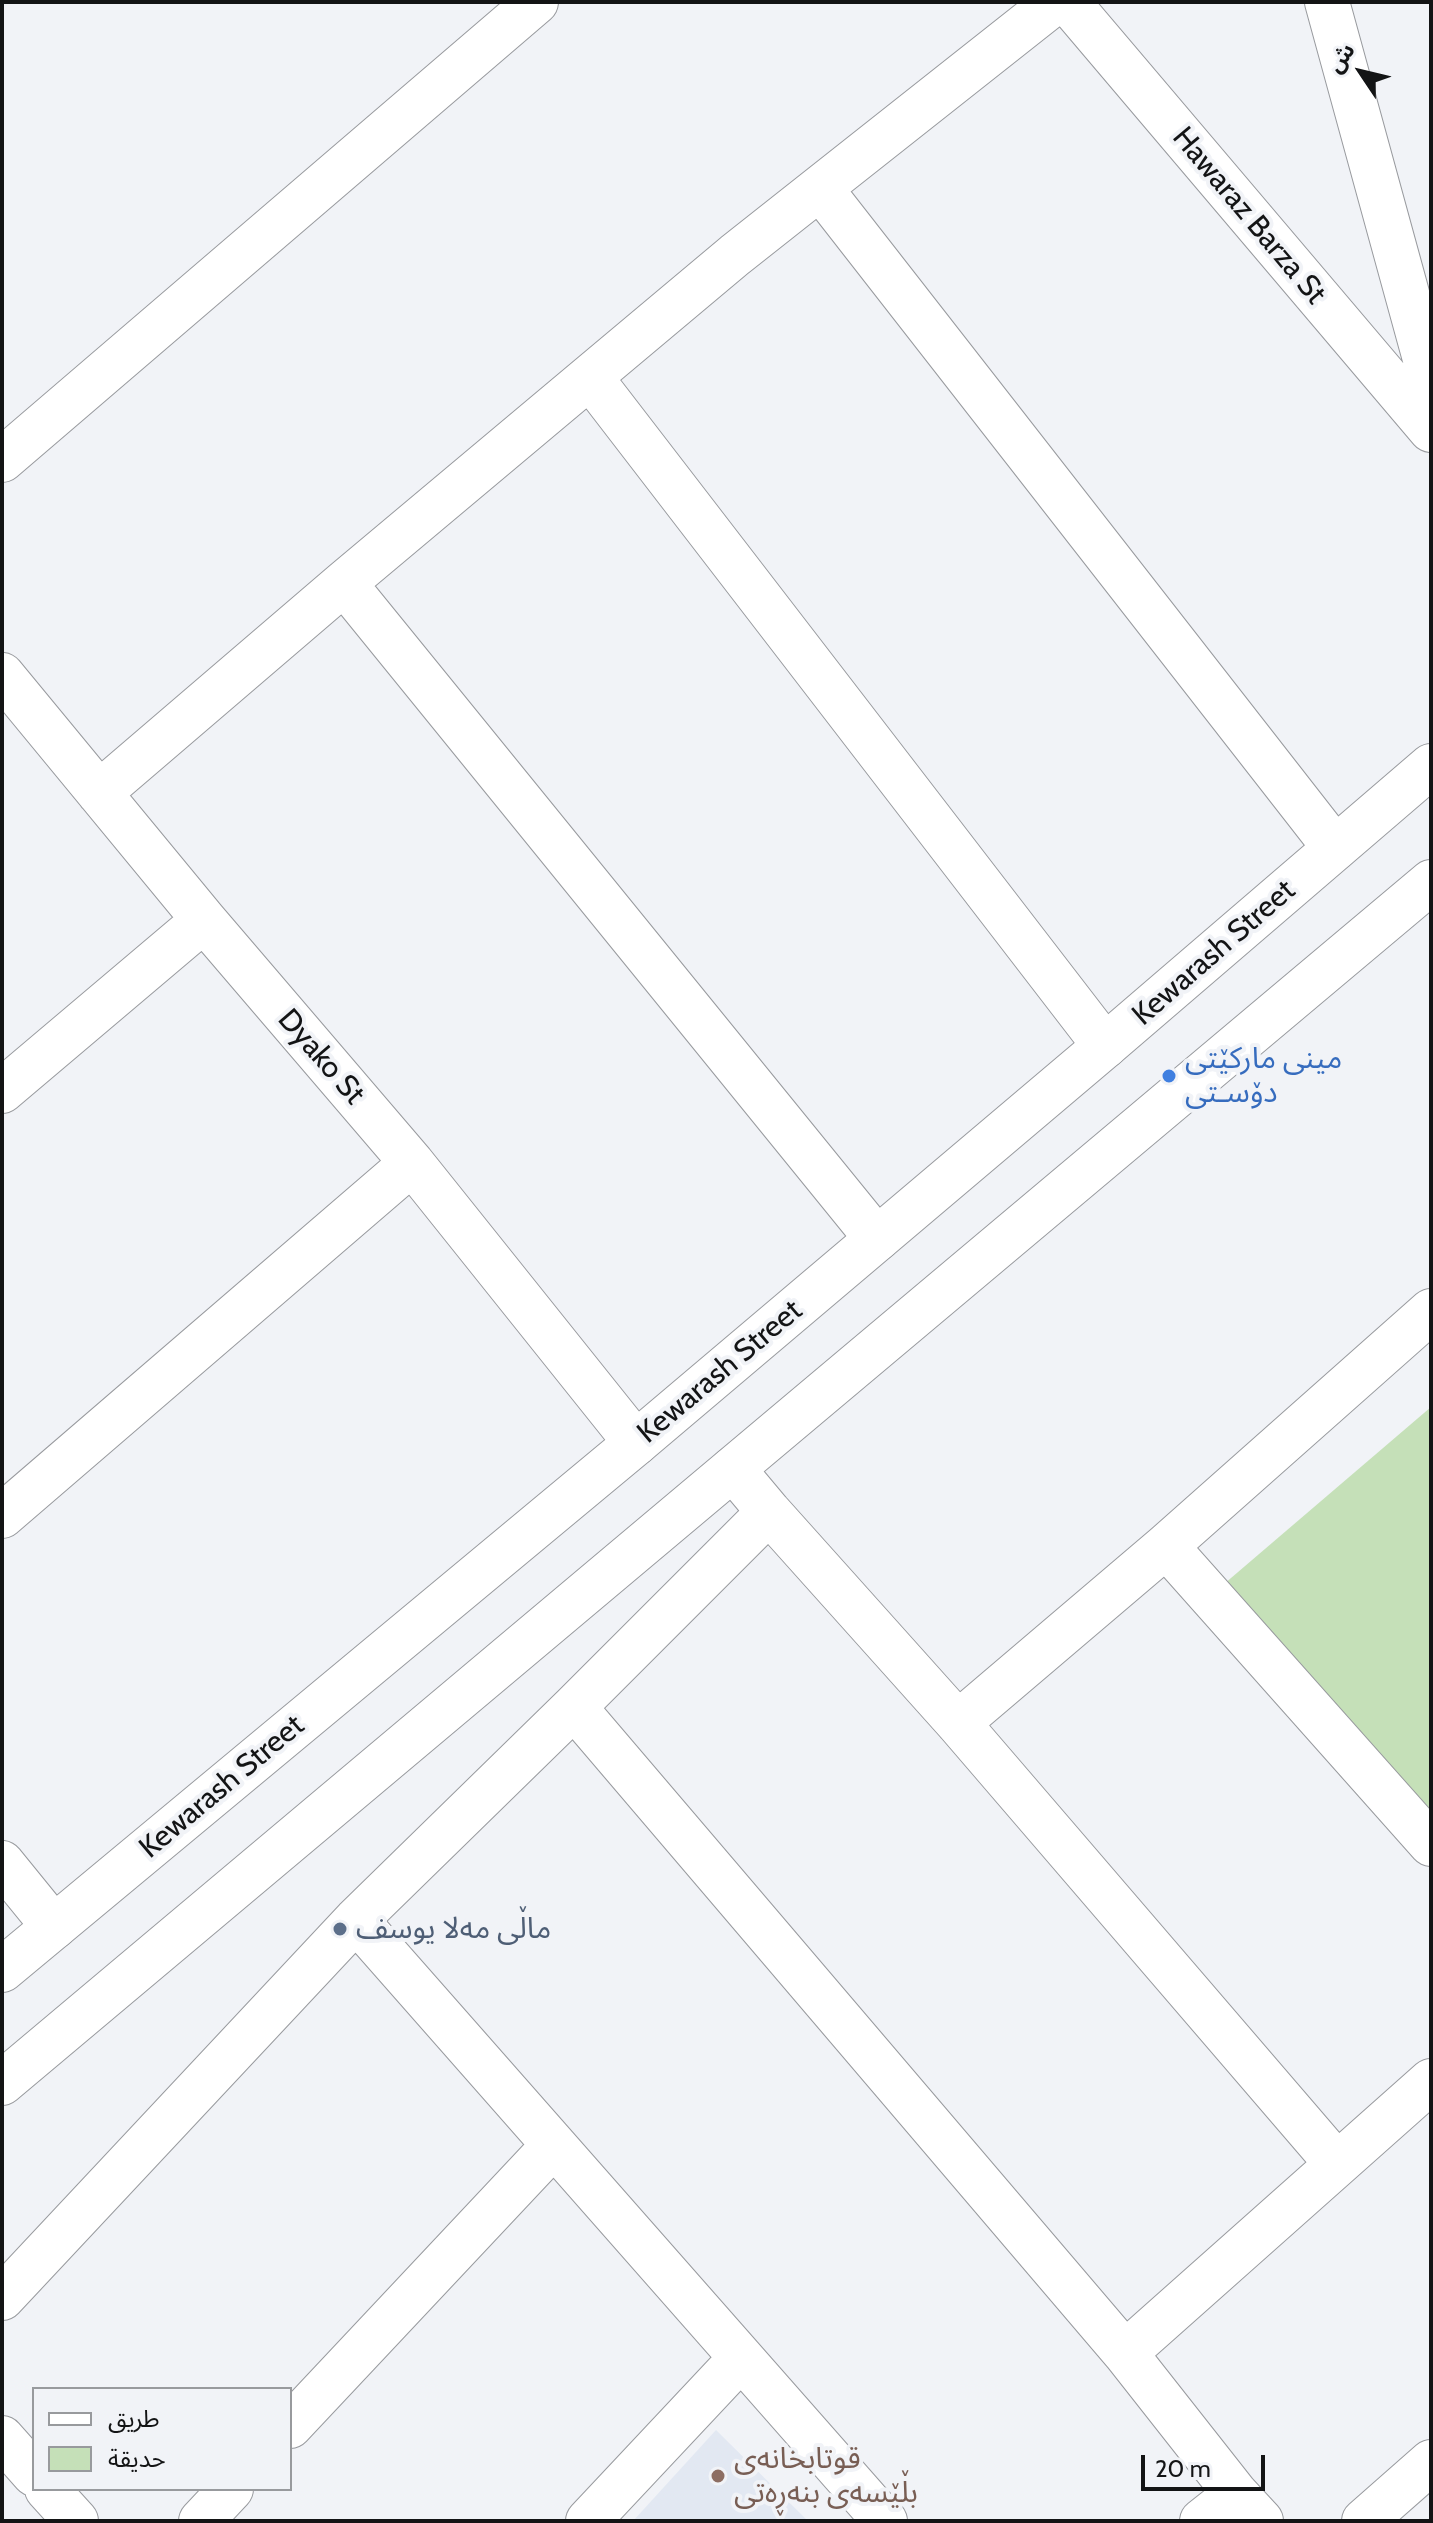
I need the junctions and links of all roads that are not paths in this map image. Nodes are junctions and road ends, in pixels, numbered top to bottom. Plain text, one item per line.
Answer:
1 (536, 2) edge
2 (1055, 2) edge
3 (1068, 2) edge
4 (1327, 2) edge
5 (820, 188) junction
6 (590, 377) junction
7 (1431, 381) edge
8 (1431, 430) edge
9 (2, 460) edge
10 (344, 583) junction
11 (2, 675) edge
12 (1431, 766) edge
13 (99, 793) junction
14 (1335, 848) junction
15 (1431, 882) edge
16 (204, 920) junction
17 (1105, 1046) junction
18 (2, 1091) edge
19 (412, 1163) junction
20 (877, 1239) junction
21 (1431, 1311) edge
22 (636, 1443) junction
23 (733, 1469) junction
24 (769, 1512) junction
25 (2, 1516) edge
26 (1166, 1546) junction
27 (574, 1707) junction
28 (958, 1723) junction
29 (1431, 1844) edge
30 (2, 1863) edge
31 (356, 1920) junction
32 (54, 1927) junction
33 (2, 1970) edge
34 (1431, 2081) edge
35 (2, 2083) edge
36 (554, 2145) junction
37 (1337, 2164) junction
38 (2, 2298) edge
39 (1125, 2353) junction
40 (741, 2358) junction
41 (292, 2424) edge
42 (2, 2438) edge
43 (1431, 2462) edge
44 (32, 2472) edge
45 (49, 2491) edge
46 (229, 2491) edge
47 (1248, 2507) edge
48 (76, 2521) edge
49 (201, 2521) edge
50 (588, 2521) edge
51 (885, 2521) edge
52 (1202, 2521) edge
53 (1364, 2521) edge

1 - 9 street
2 - 5 street
3 - 8 street, Hawaraz Barza St
4 - 7 street
5 - 6 street
5 - 14 street
6 - 10 street
6 - 17 street
10 - 13 street
10 - 20 street
11 - 13 street, Dyako St
12 - 14 street, Kewarash Street
13 - 16 street, Dyako St
14 - 17 street, Kewarash Street
15 - 23 street
16 - 18 street
16 - 19 street, Dyako St
17 - 20 street, Kewarash Street
19 - 22 street, Dyako St
19 - 25 street
20 - 22 street, Kewarash Street
21 - 26 street
22 - 32 street, Kewarash Street
23 - 24 street
23 - 35 street
24 - 27 street
24 - 28 street
26 - 28 street
26 - 29 street
27 - 31 street
27 - 39 street
28 - 37 street
30 - 32 street
31 - 36 street
31 - 38 street
32 - 33 street, Kewarash Street
34 - 37 street
36 - 40 street
36 - 41 street
37 - 39 street
39 - 47 street
40 - 50 street
40 - 51 street
42 - 44 street
43 - 53 street
45 - 48 street
46 - 49 street
47 - 52 street

